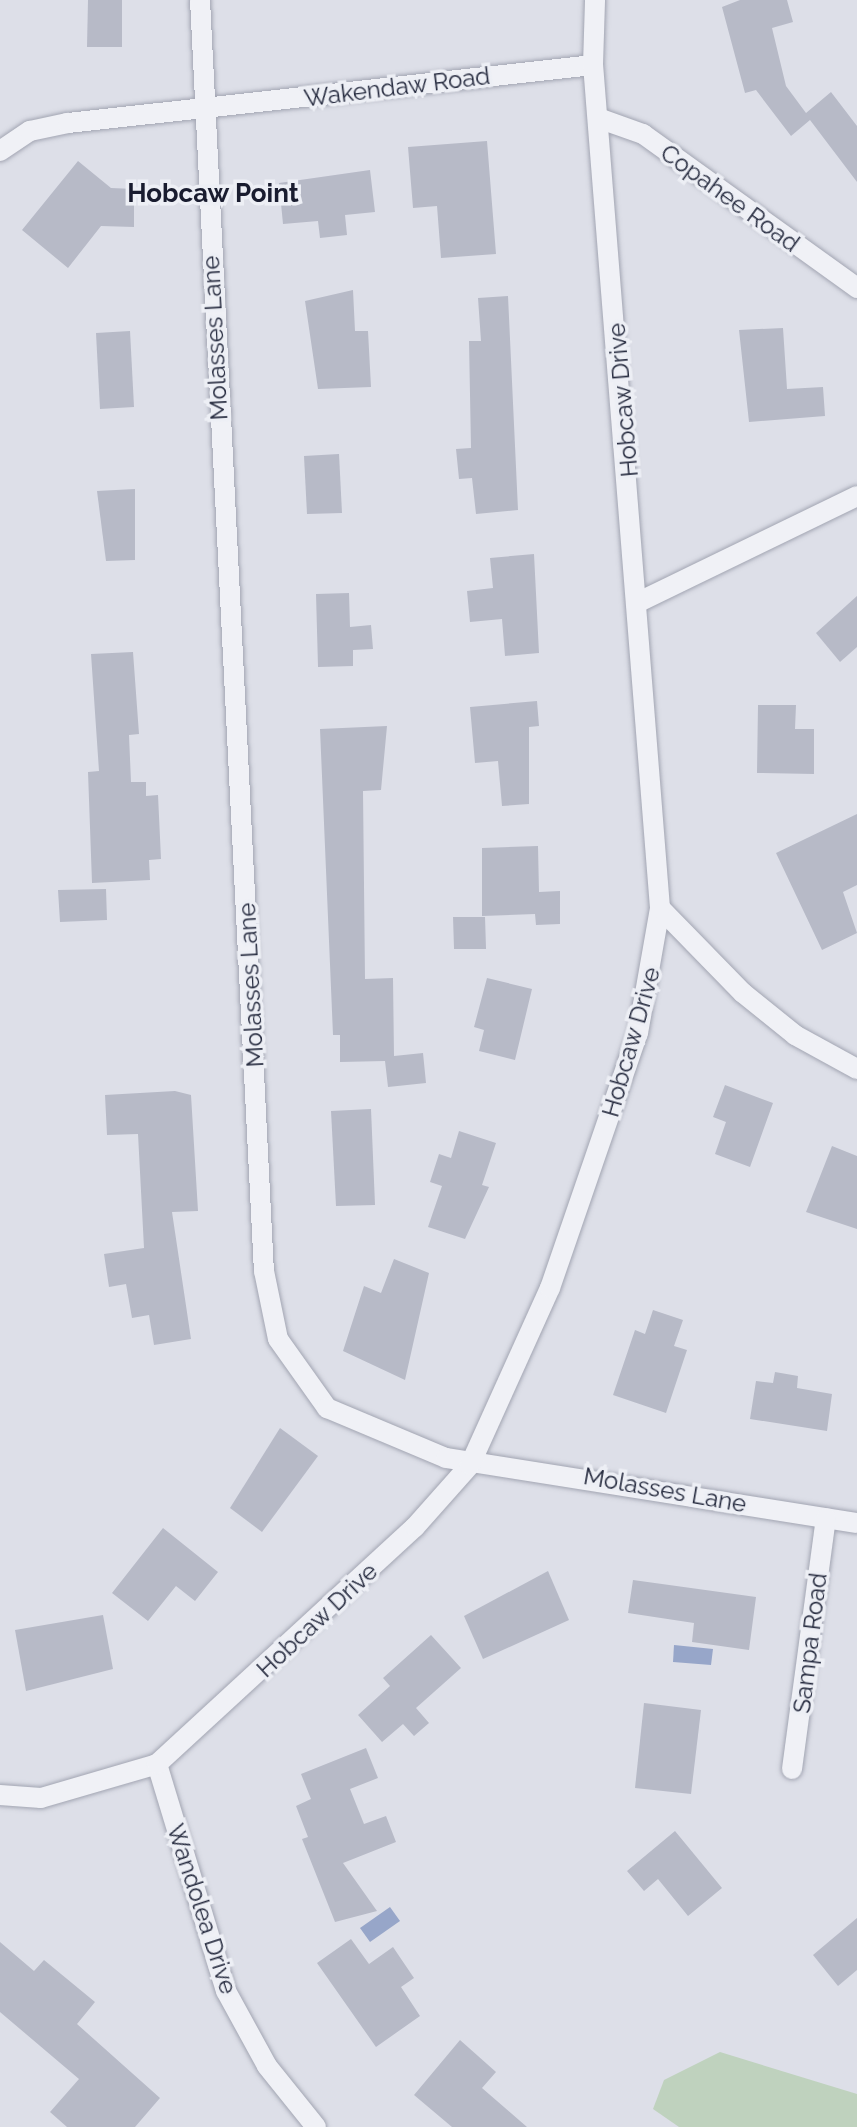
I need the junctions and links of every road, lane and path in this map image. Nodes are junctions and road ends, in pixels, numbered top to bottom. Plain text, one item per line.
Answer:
1 (200, 0) edge
2 (595, 0) edge
3 (593, 65) junction
4 (202, 109) junction
5 (598, 118) junction
6 (0, 151) edge
7 (857, 288) edge
8 (857, 496) edge
9 (641, 601) junction
10 (660, 908) junction
11 (857, 1069) edge
12 (470, 1465) junction
13 (826, 1518) junction
14 (857, 1523) edge
15 (157, 1764) junction
16 (792, 1769) dead end
17 (0, 1795) edge
18 (316, 2127) edge

1 - 4 street, Molasses Lane
2 - 3 street, Hobcaw Drive
3 - 4 street, Wakendaw Road
3 - 5 street, Hobcaw Drive
4 - 6 street
4 - 12 street, Molasses Lane
5 - 7 street, Copahee Road
5 - 9 street, Hobcaw Drive
8 - 9 street
9 - 10 street, Hobcaw Drive
10 - 11 street
10 - 12 street, Hobcaw Drive
12 - 13 street, Molasses Lane
12 - 15 street, Hobcaw Drive
13 - 14 street, Molasses Lane
13 - 16 street, Sampa Road
15 - 17 street, Hobcaw Drive
15 - 18 street, Wandolea Drive

